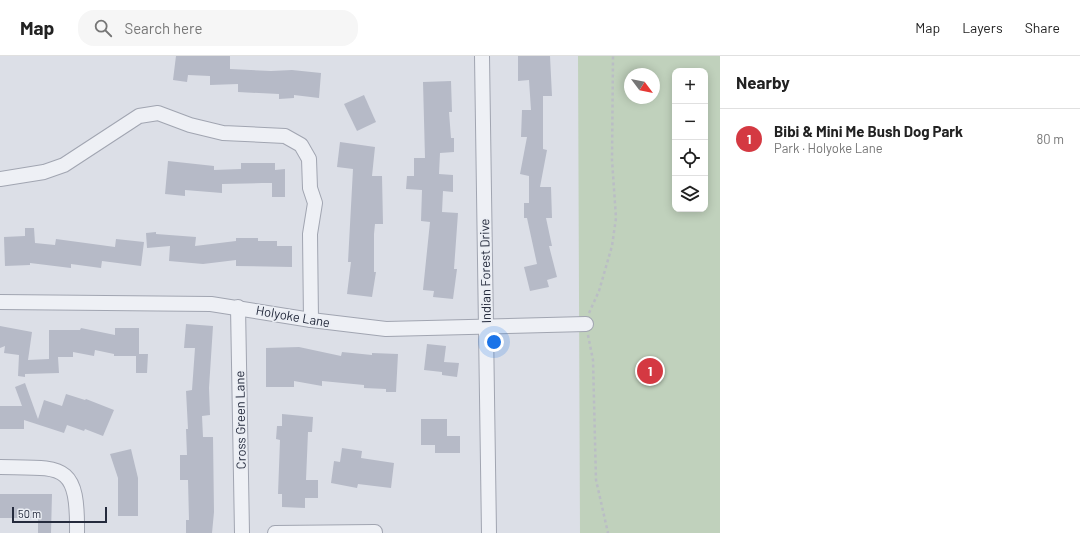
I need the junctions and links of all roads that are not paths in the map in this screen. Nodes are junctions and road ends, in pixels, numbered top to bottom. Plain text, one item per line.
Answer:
1 (482, 56) edge
2 (0, 179) edge
3 (0, 302) edge
4 (238, 307) junction
5 (311, 320) junction
6 (586, 324) road end
7 (486, 327) junction
8 (0, 467) edge
9 (375, 532) dead end
10 (77, 533) edge
11 (242, 533) edge
12 (275, 533) edge
13 (489, 533) edge

1 - 7 street, Indian Forest Drive
2 - 5 street
3 - 4 street, Holyoke Lane
4 - 5 street, Holyoke Lane
4 - 11 street, Cross Green Lane
5 - 7 street, Holyoke Lane
6 - 7 street, Holyoke Lane
7 - 13 street, Indian Forest Drive
8 - 10 street
9 - 12 street

